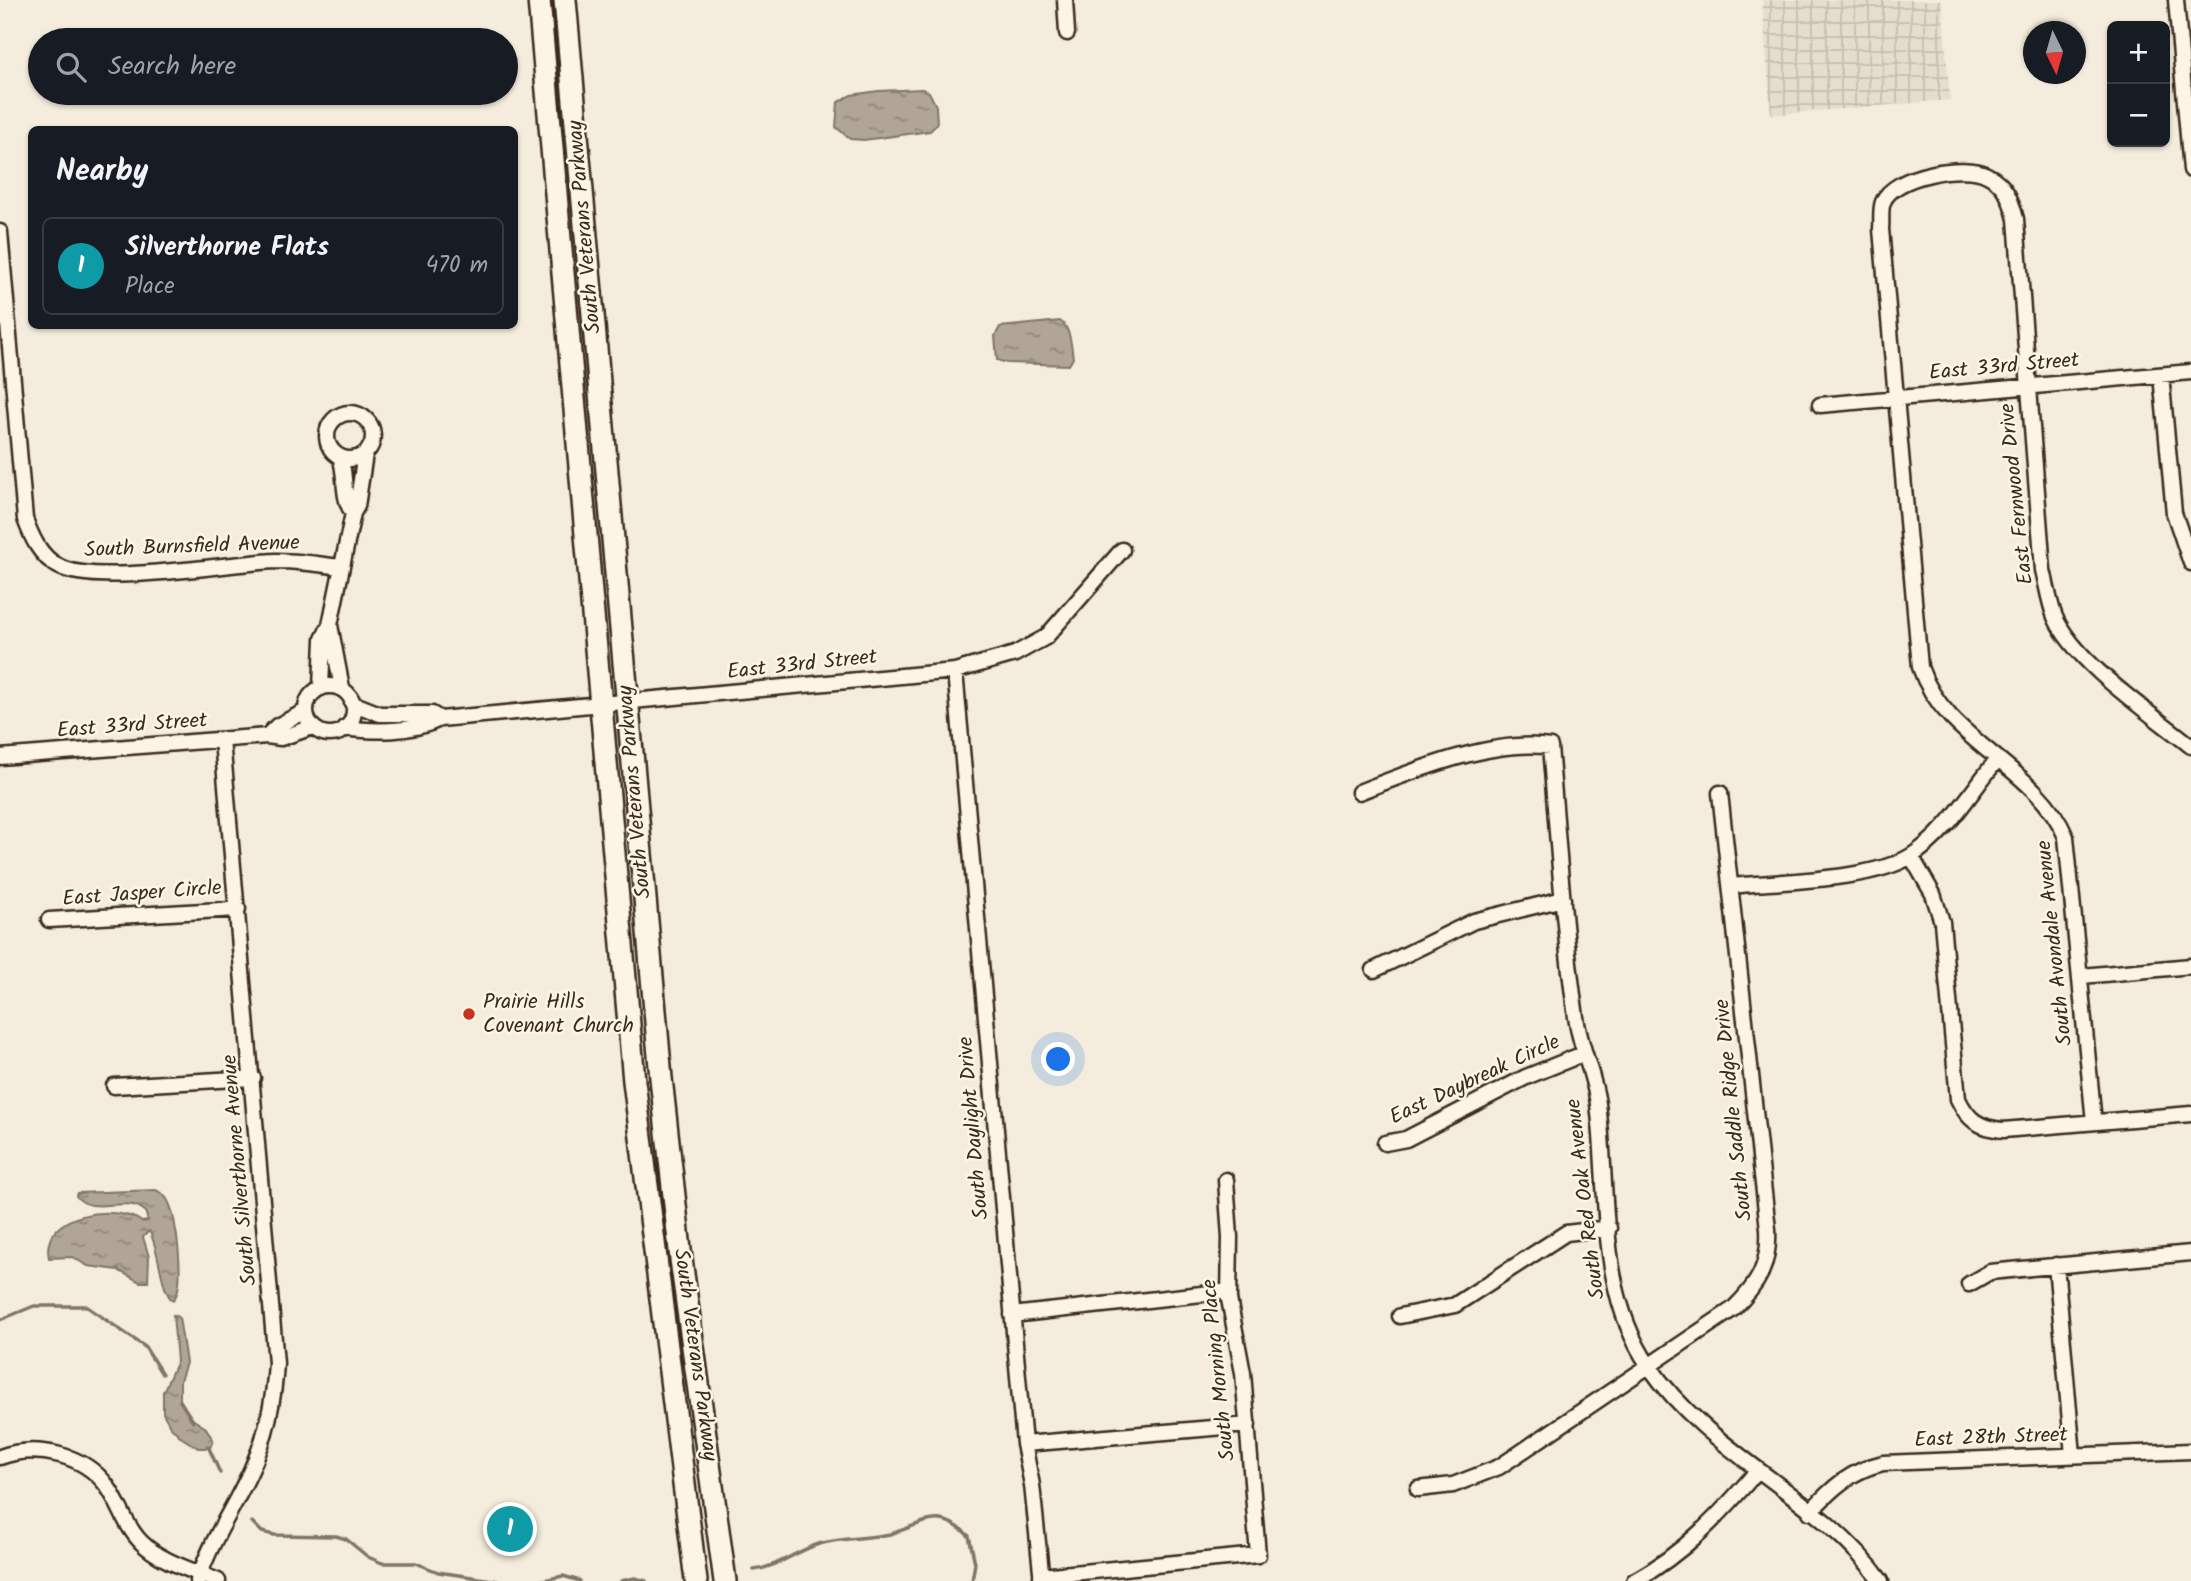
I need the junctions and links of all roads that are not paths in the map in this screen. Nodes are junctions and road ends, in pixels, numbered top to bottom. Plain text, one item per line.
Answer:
1 (539, 0) edge
2 (565, 0) edge
3 (1065, 0) edge
4 (2181, 7) edge
5 (1067, 33) dead end
6 (2189, 136) edge
7 (2191, 170) edge
8 (0, 232) edge
9 (2191, 372) edge
10 (2161, 374) junction
11 (2027, 386) junction
12 (1896, 397) junction
13 (1820, 405) dead end
14 (365, 454) junction
15 (340, 457) junction
16 (353, 513) junction
17 (1122, 550) dead end
18 (2191, 563) edge
19 (340, 567) junction
20 (330, 625) junction
21 (954, 671) junction
22 (321, 688) junction
23 (342, 688) junction
24 (352, 703) junction
25 (627, 704) junction
26 (599, 706) junction
27 (306, 711) junction
28 (440, 719) junction
29 (313, 727) junction
30 (344, 728) junction
31 (267, 736) junction
32 (222, 740) junction
33 (2191, 746) edge
34 (0, 757) edge
35 (1997, 760) junction
36 (1359, 792) dead end
37 (1720, 793) dead end
38 (1911, 856) junction
39 (1731, 886) junction
40 (1563, 899) junction
41 (238, 909) junction
42 (49, 920) dead end
43 (2191, 966) edge
44 (1374, 970) dead end
45 (2082, 975) junction
46 (1583, 1054) junction
47 (253, 1078) junction
48 (114, 1086) dead end
49 (2191, 1114) edge
50 (2094, 1122) junction
51 (1385, 1143) dead end
52 (1226, 1180) dead end
53 (1609, 1228) junction
54 (2191, 1254) edge
55 (2056, 1265) junction
56 (1969, 1284) dead end
57 (1229, 1291) junction
58 (1012, 1315) junction
59 (1400, 1316) dead end
60 (1648, 1365) junction
61 (1248, 1425) junction
62 (1024, 1444) junction
63 (2191, 1451) edge
64 (2073, 1455) junction
65 (0, 1457) edge
66 (1757, 1471) junction
67 (1418, 1489) dead end
68 (1810, 1513) junction
69 (199, 1577) edge
70 (1041, 1579) edge
71 (218, 1581) edge
72 (696, 1581) edge
73 (725, 1581) edge
74 (1634, 1581) edge
75 (1881, 1581) edge

1 - 26 highway, South Veterans Parkway
2 - 25 highway, South Veterans Parkway
3 - 5 street
4 - 6 street
6 - 7 street
8 - 19 street, South Burnsfield Avenue
9 - 10 street, East 33rd Street
10 - 11 street, East 33rd Street
10 - 18 street
11 - 12 street, East 33rd Street
11 - 12 street, East Fernwood Drive
11 - 33 street, East Fernwood Drive
12 - 13 street, East 33rd Street
12 - 35 street, South Avondale Avenue
14 - 15 street
14 - 15 street
14 - 16 street
15 - 16 street
16 - 19 street
17 - 21 street, East 33rd Street
19 - 20 street
20 - 22 street
20 - 23 street
21 - 25 street, East 33rd Street
21 - 58 street, South Daylight Drive
22 - 23 street
22 - 27 street, East 33rd Street
23 - 24 street
24 - 28 street, East 33rd Street
24 - 30 street
25 - 26 street, East 33rd Street
25 - 73 highway, South Veterans Parkway
26 - 28 street, East 33rd Street
26 - 72 highway, South Veterans Parkway
27 - 29 street
27 - 31 street, East 33rd Street
28 - 30 street, East 33rd Street
29 - 30 street, East 33rd Street
29 - 31 street, East 33rd Street
31 - 32 street, East 33rd Street
32 - 34 street, East 33rd Street
32 - 41 street, South Silverthorne Avenue
35 - 38 street
35 - 45 street, South Avondale Avenue
36 - 40 street, South Red Oak Avenue
37 - 39 street, South Saddle Ridge Drive
38 - 39 street
38 - 50 street
39 - 60 street, South Saddle Ridge Drive
40 - 44 street
40 - 46 street, South Red Oak Avenue
41 - 42 street, East Jasper Circle
41 - 47 street, South Silverthorne Avenue
43 - 45 street
45 - 50 street, South Avondale Avenue
46 - 51 street, East Daybreak Circle
46 - 53 street, South Red Oak Avenue
47 - 48 street
47 - 69 street, South Silverthorne Avenue
49 - 50 street
52 - 57 street, South Morning Place
53 - 59 street
53 - 60 street, South Red Oak Avenue
54 - 55 street
55 - 56 street
55 - 64 street
57 - 58 street
57 - 61 street, South Morning Place
58 - 62 street, South Daylight Drive
60 - 66 street, South Red Oak Avenue
60 - 67 street, South Saddle Ridge Drive
61 - 62 street
61 - 70 street, South Morning Place
62 - 70 street, South Daylight Drive
63 - 64 street, East 28th Street
64 - 68 street, East 28th Street
65 - 69 street
66 - 68 street, South Red Oak Avenue
66 - 74 street
68 - 75 street, South Red Oak Avenue
69 - 71 street

